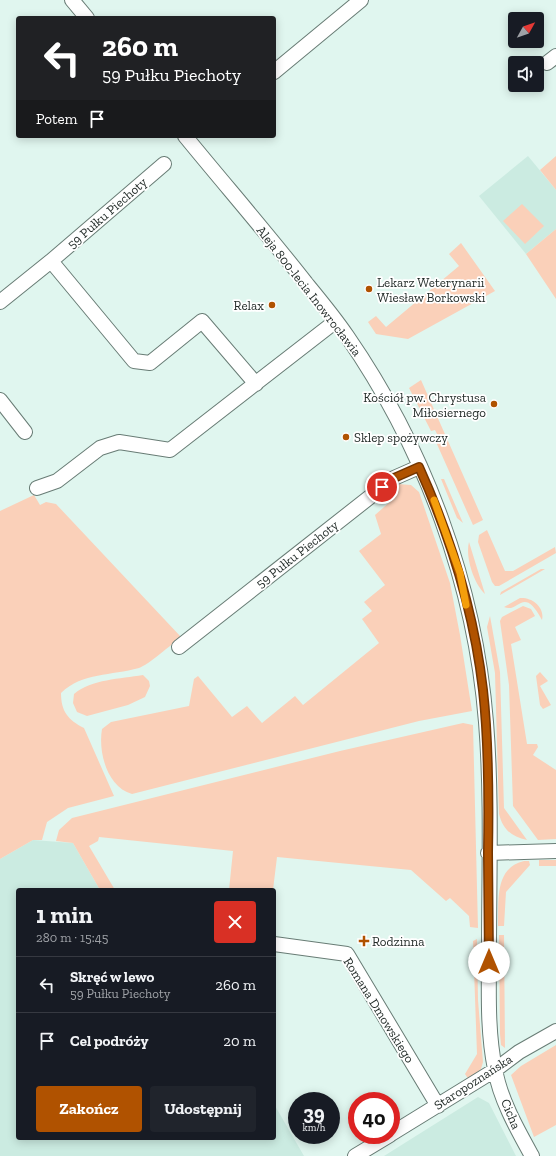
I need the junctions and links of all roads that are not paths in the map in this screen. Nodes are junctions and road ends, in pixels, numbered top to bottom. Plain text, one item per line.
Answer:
1 (72, 0) edge
2 (361, 0) edge
3 (85, 16) edge
4 (276, 70) edge
5 (190, 138) edge
6 (164, 164) dead end
7 (51, 261) junction
8 (0, 302) edge
9 (336, 321) junction
10 (256, 384) junction
11 (0, 400) edge
12 (25, 432) dead end
13 (419, 467) junction
14 (37, 488) dead end
15 (179, 647) dead end
16 (556, 851) edge
17 (488, 854) junction
18 (276, 944) edge
19 (556, 1031) edge
20 (495, 1070) junction
21 (438, 1106) junction
22 (400, 1129) edge
23 (375, 1144) edge
24 (355, 1156) edge
25 (532, 1156) edge

1 - 3 street
2 - 4 street
5 - 9 street, Aleja 800-lecia Inowrocławia
6 - 7 street, 59 Pułku Piechoty
7 - 8 street, 59 Pułku Piechoty
7 - 10 street
9 - 10 street
9 - 13 street, Aleja 800-lecia Inowrocławia
10 - 14 street
11 - 12 street
13 - 15 street, 59 Pułku Piechoty
13 - 17 street, Aleja 800-lecia Inowrocławia
16 - 17 street
17 - 20 street, Aleja 800-lecia Inowrocławia
18 - 21 street, Romana Dmowskiego
19 - 20 street, Staropoznańska
20 - 21 street, Staropoznańska
20 - 25 street, Cicha
21 - 22 street, Staropoznańska
23 - 24 street, Staropoznańska

